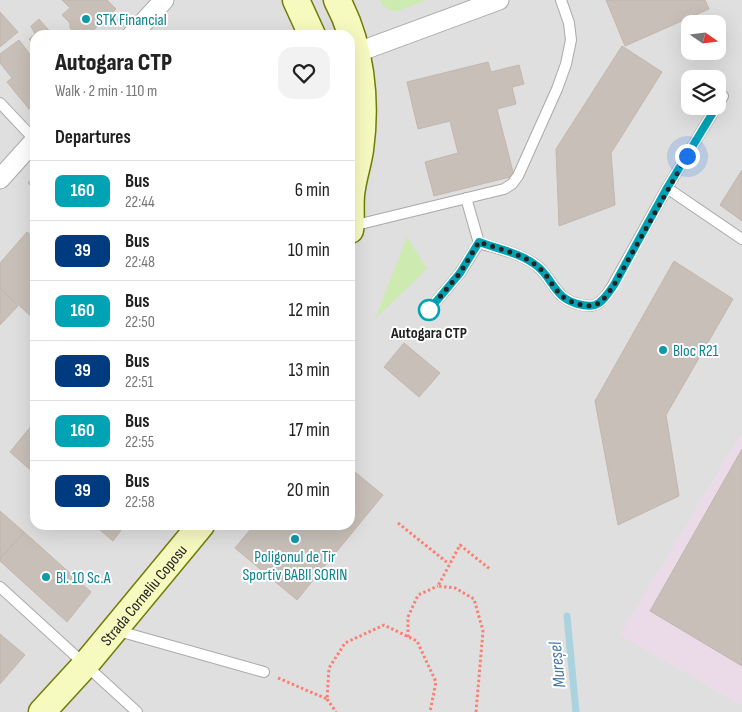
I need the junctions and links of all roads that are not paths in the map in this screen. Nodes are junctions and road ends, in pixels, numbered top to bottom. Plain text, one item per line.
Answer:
1 (164, 0) edge
2 (296, 0) edge
3 (338, 0) edge
4 (499, 0) edge
5 (561, 0) edge
6 (137, 30) edge
7 (310, 30) edge
8 (349, 30) edge
9 (355, 52) edge
10 (355, 63) edge
11 (0, 103) edge
12 (711, 115) edge
13 (30, 135) edge
14 (30, 146) edge
15 (355, 171) edge
16 (0, 179) edge
17 (667, 188) junction
18 (466, 198) junction
19 (355, 225) edge
20 (742, 239) edge
21 (479, 242) junction
22 (429, 310) dead end
23 (197, 530) edge
24 (0, 587) edge
25 (114, 630) junction
26 (86, 664) junction
27 (264, 672) road end
28 (42, 712) edge
29 (137, 712) edge

1 - 6 street
2 - 7 main road
3 - 8 main road
4 - 9 street
5 - 18 lane
10 - 15 main road
11 - 13 lane
12 - 17 lane
14 - 16 street
17 - 20 lane
17 - 21 lane
18 - 19 lane
18 - 21 lane
21 - 22 lane
23 - 25 main road, Strada Corneliu Coposu
24 - 26 lane
25 - 26 main road, Strada Corneliu Coposu
25 - 27 lane
26 - 28 main road, Strada Corneliu Coposu
26 - 29 lane

